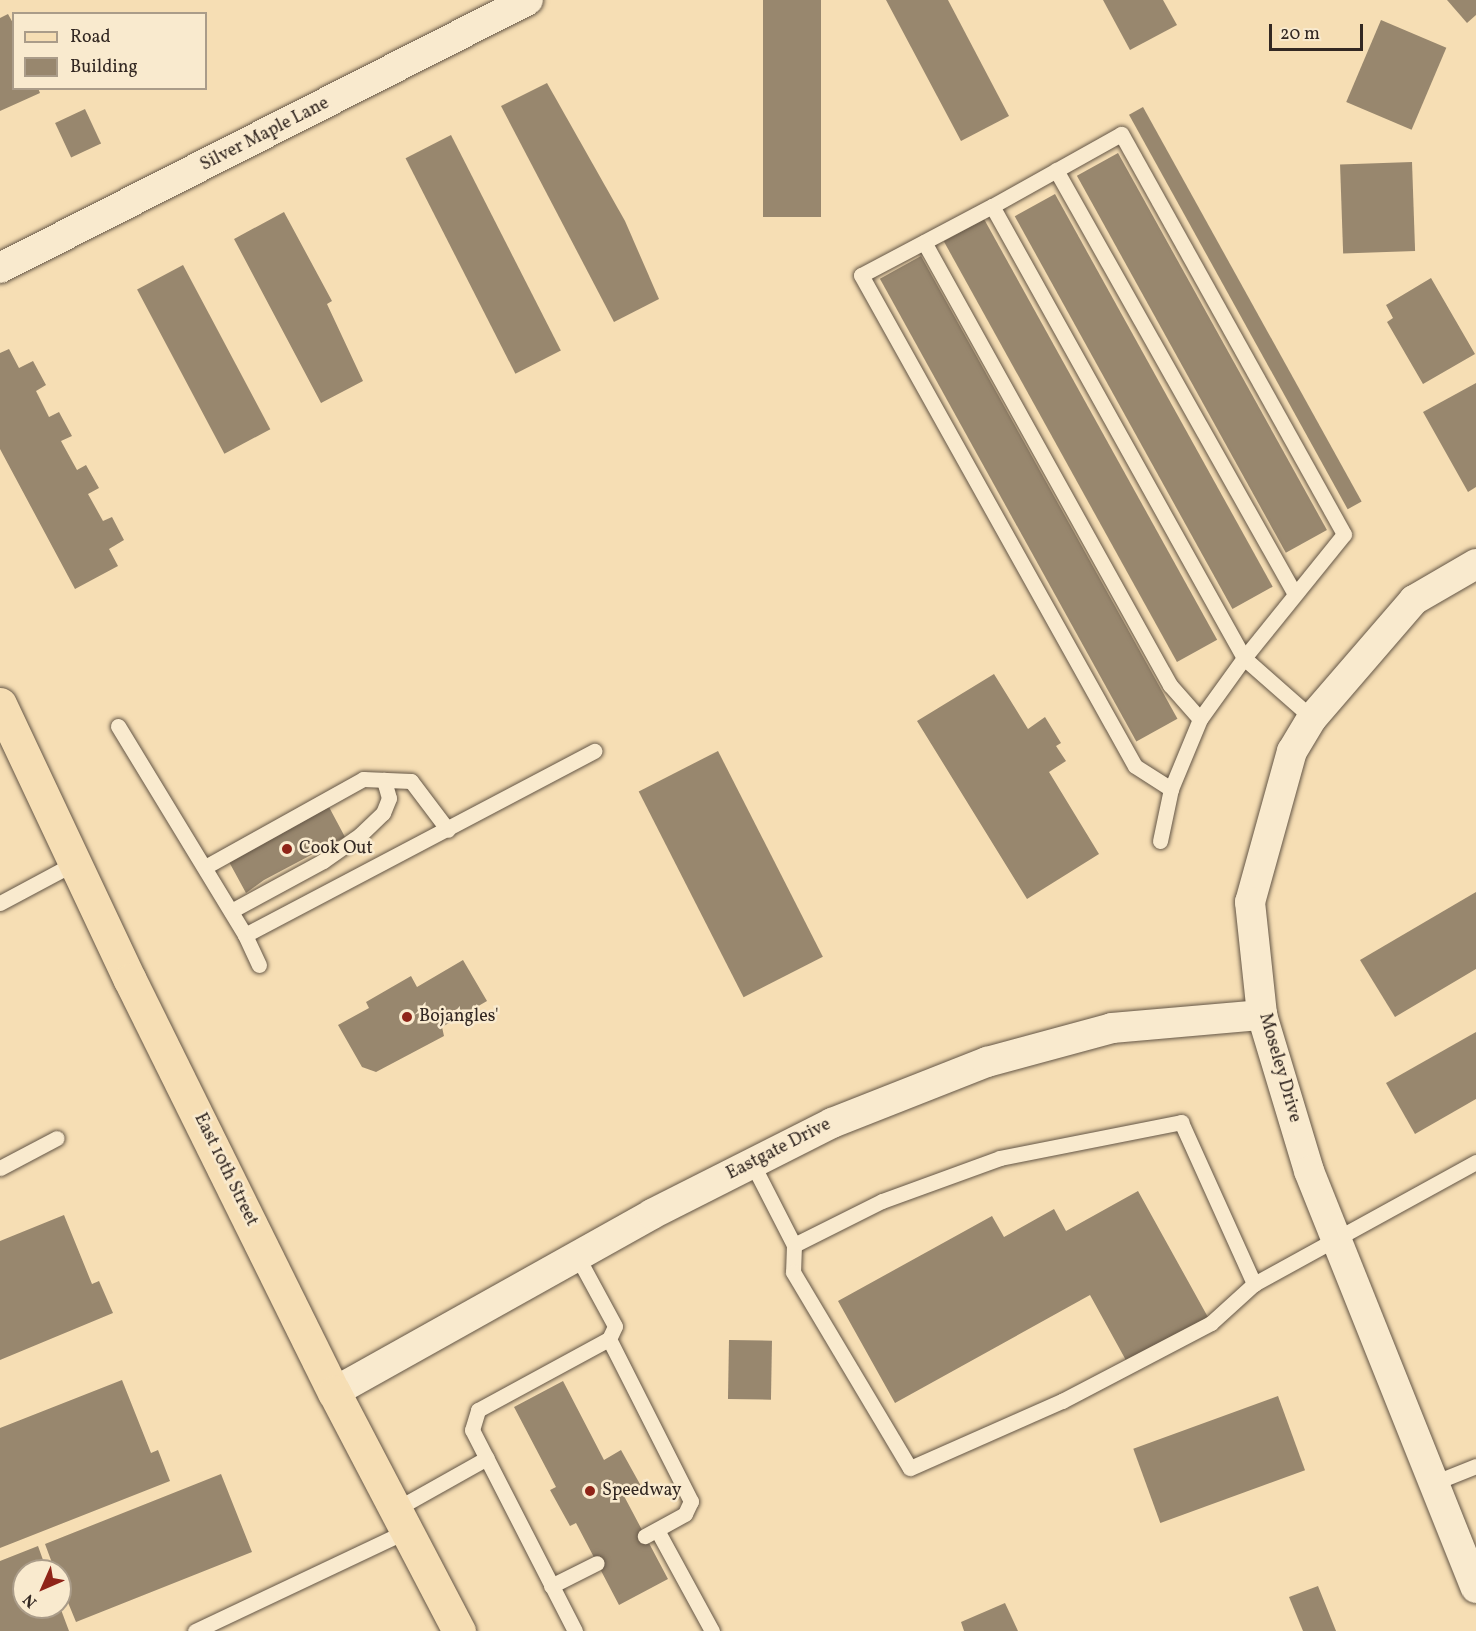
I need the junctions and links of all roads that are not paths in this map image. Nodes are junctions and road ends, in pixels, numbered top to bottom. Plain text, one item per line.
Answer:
1 (528, 0) edge
2 (1056, 170) junction
3 (992, 206) junction
4 (924, 242) junction
5 (0, 268) edge
6 (1476, 564) edge
7 (1294, 593) junction
8 (1244, 658) junction
9 (0, 704) edge
10 (1312, 718) junction
11 (1200, 719) junction
12 (118, 726) dead end
13 (594, 751) dead end
14 (384, 780) junction
15 (1171, 789) junction
16 (448, 830) junction
17 (1160, 841) dead end
18 (75, 862) junction
19 (205, 867) junction
20 (0, 903) edge
21 (231, 911) junction
22 (245, 935) junction
23 (259, 965) dead end
24 (1262, 1015) junction
25 (57, 1138) dead end
26 (1476, 1162) edge
27 (752, 1163) junction
28 (0, 1168) edge
29 (1335, 1239) junction
30 (794, 1245) junction
31 (577, 1256) junction
32 (1254, 1284) junction
33 (609, 1339) junction
34 (334, 1392) junction
35 (487, 1458) junction
36 (1476, 1466) edge
37 (1436, 1482) junction
38 (401, 1520) junction
39 (597, 1563) dead end
40 (551, 1586) junction
41 (1476, 1588) edge
42 (195, 1631) edge
43 (459, 1631) edge
44 (574, 1631) edge
45 (712, 1631) edge

1 - 5 street, Silver Maple Lane
2 - 3 lane
2 - 7 lane
2 - 7 lane
3 - 4 lane
3 - 8 lane
4 - 11 lane
4 - 15 lane
6 - 10 street, Moseley Drive
7 - 8 lane
8 - 10 lane
8 - 11 lane
9 - 18 main road, East 10th Street
10 - 24 street, Moseley Drive
11 - 15 lane
12 - 19 lane
13 - 16 lane
14 - 16 lane
14 - 19 lane
14 - 21 lane
15 - 17 lane
16 - 22 lane
18 - 20 lane
18 - 34 main road, East 10th Street
19 - 21 lane
21 - 22 lane
22 - 23 lane
24 - 27 street, Eastgate Drive
24 - 29 street, Moseley Drive
25 - 28 lane
26 - 29 lane
27 - 30 lane
27 - 31 street, Eastgate Drive
29 - 32 lane
29 - 37 street, Moseley Drive
30 - 32 lane
30 - 32 lane
31 - 33 lane
31 - 34 street, Eastgate Drive
33 - 35 lane
33 - 45 lane
34 - 38 main road, East 10th Street
35 - 38 lane
35 - 40 lane
36 - 37 lane
37 - 41 street, Moseley Drive
38 - 42 lane
38 - 43 main road, East 10th Street
39 - 40 lane
40 - 44 lane

